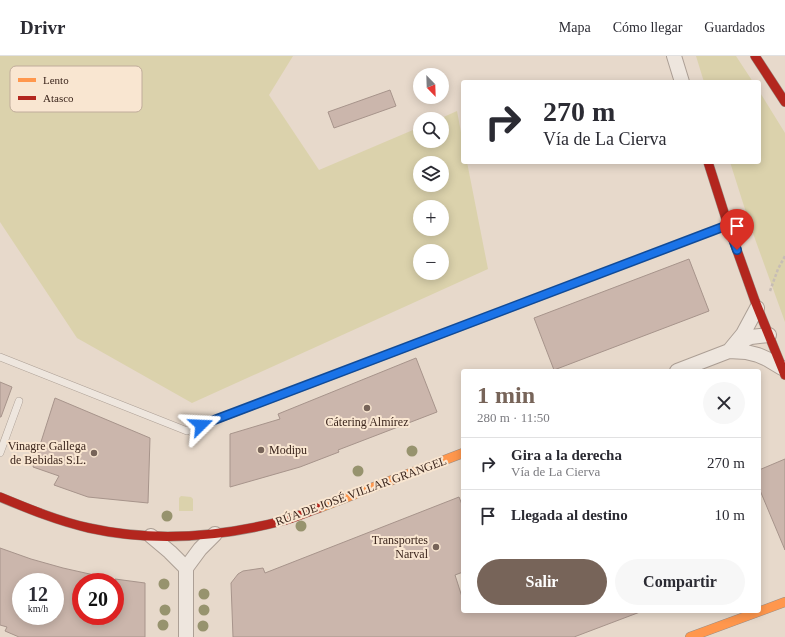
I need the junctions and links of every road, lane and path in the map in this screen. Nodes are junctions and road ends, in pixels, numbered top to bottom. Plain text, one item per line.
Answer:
1 (674, 56) edge
2 (756, 56) edge
3 (681, 80) edge
4 (785, 102) edge
5 (709, 164) edge
6 (728, 225) junction
7 (785, 256) edge
8 (756, 305) junction
9 (769, 336) junction
10 (735, 348) junction
11 (0, 357) edge
12 (682, 369) edge
13 (783, 372) edge
14 (19, 401) dead end
15 (0, 453) edge
16 (461, 454) edge
17 (0, 497) edge
18 (215, 534) junction
19 (151, 536) junction
20 (186, 536) junction
21 (186, 563) junction
22 (785, 602) edge
23 (761, 611) edge
24 (755, 613) edge
25 (186, 637) edge
26 (690, 637) edge

1 - 3 street
2 - 4 street
5 - 6 street
6 - 8 street
6 - 11 lane
7 - 8 path
8 - 9 street
8 - 10 street
9 - 10 street
9 - 13 street
10 - 12 street
10 - 13 street
14 - 15 lane
16 - 18 street, RÚA DE JOSÉ VILLAR GRANGEL
17 - 19 street, RÚA DE JOSÉ VILLAR GRANGEL
18 - 20 street, RÚA DE JOSÉ VILLAR GRANGEL
18 - 21 street
19 - 20 street, RÚA DE JOSÉ VILLAR GRANGEL
19 - 21 street
20 - 21 street
21 - 25 street
22 - 23 street
24 - 26 street

